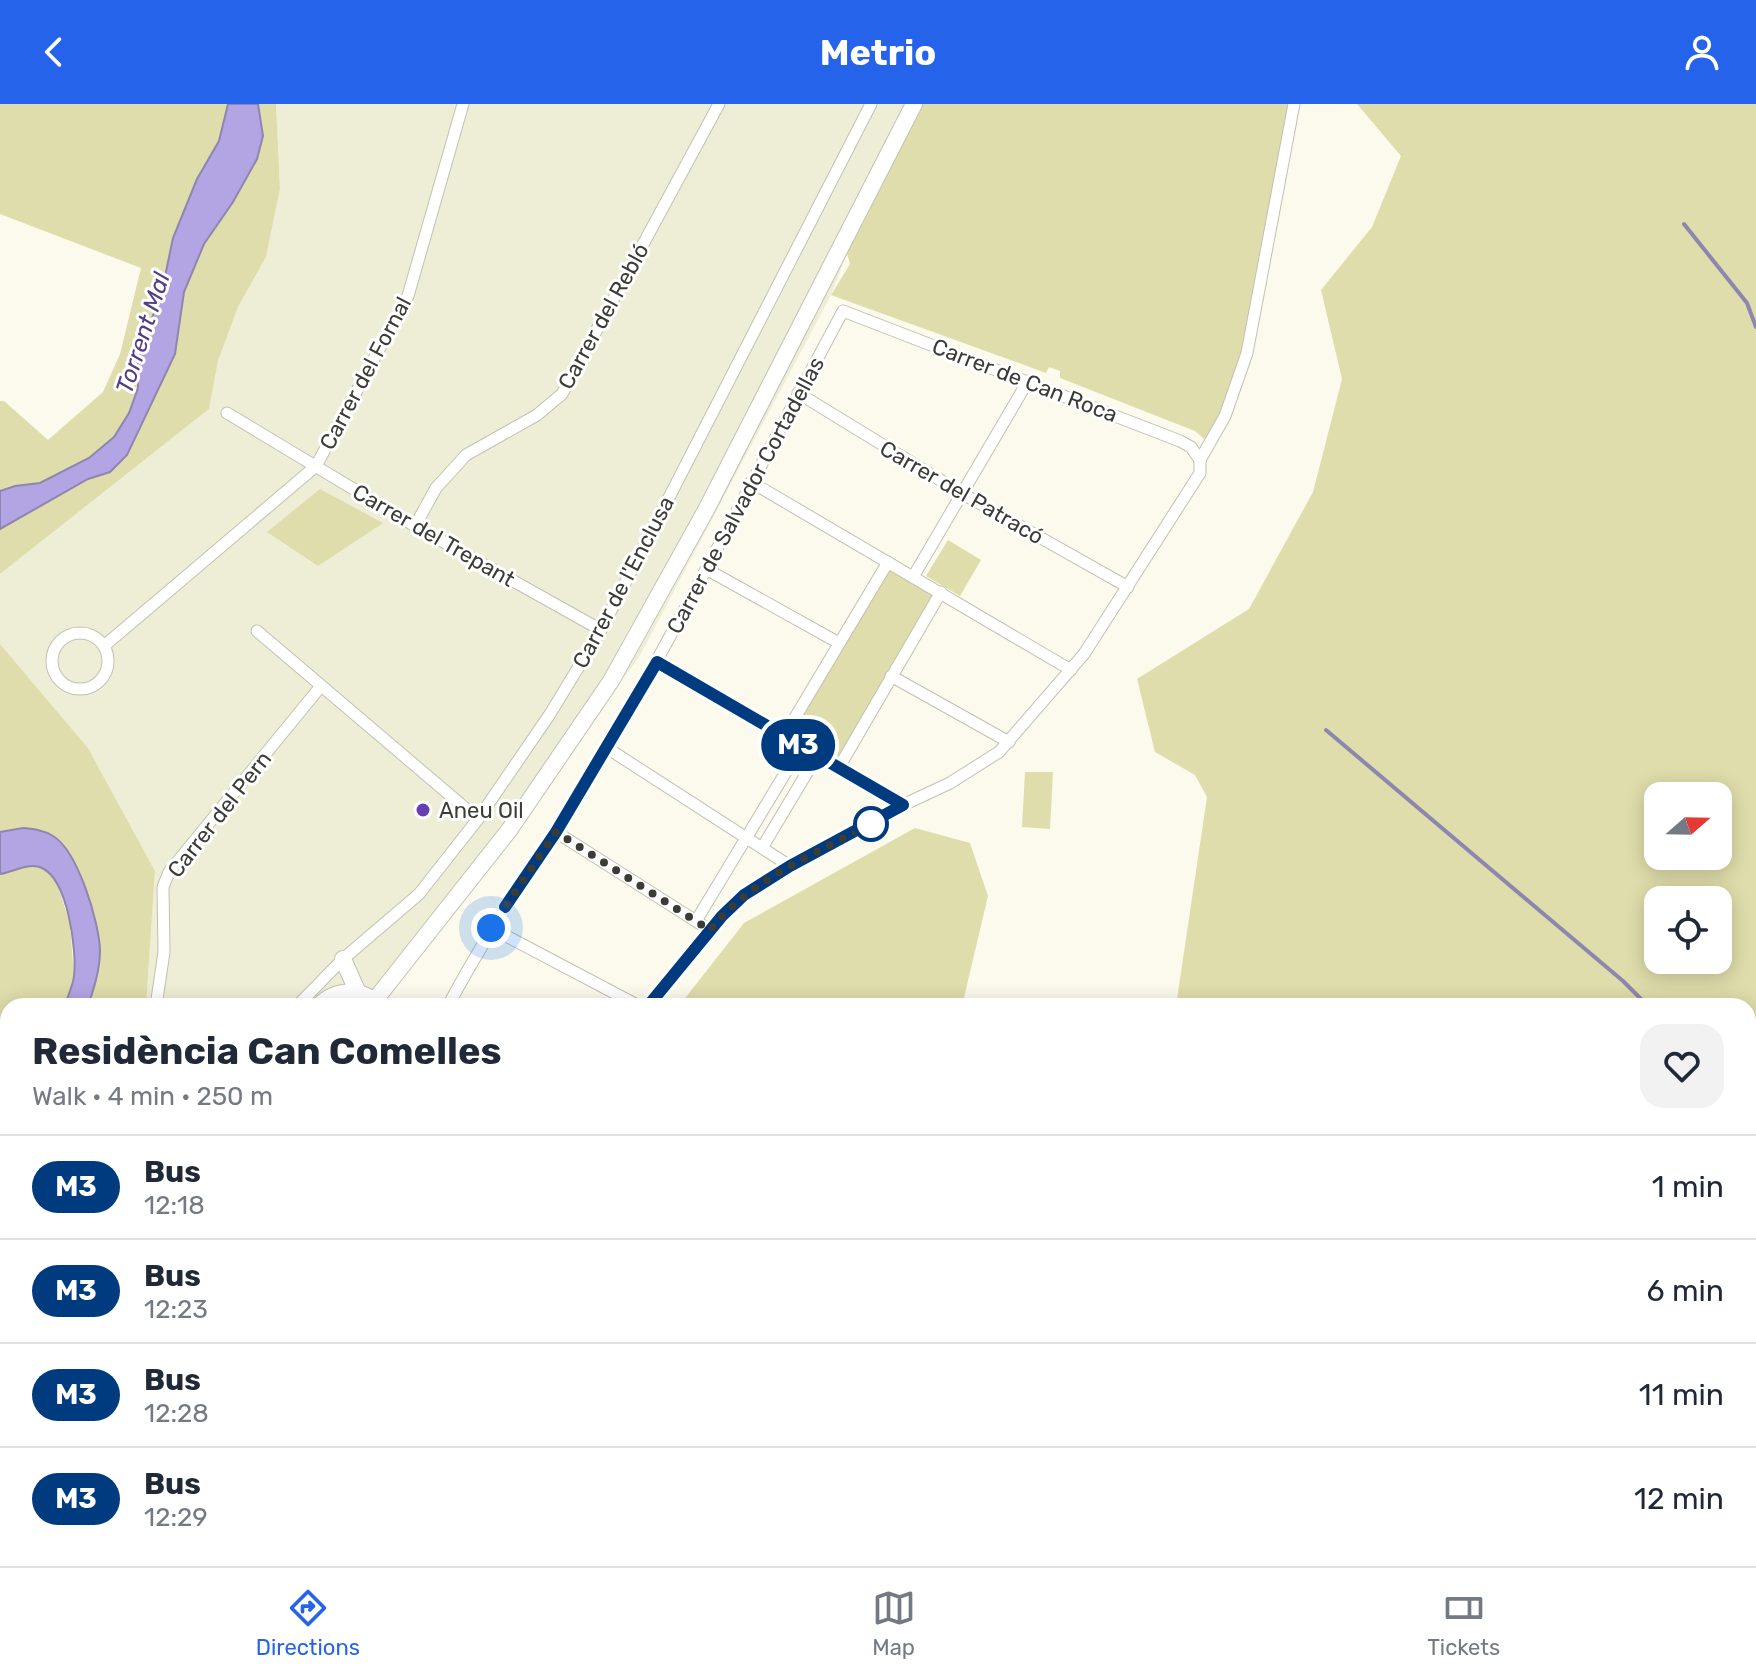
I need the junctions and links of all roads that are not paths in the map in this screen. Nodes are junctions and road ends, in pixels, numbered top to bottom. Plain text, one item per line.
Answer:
1 (463, 104) edge
2 (719, 104) edge
3 (871, 104) edge
4 (914, 104) edge
5 (1294, 104) edge
6 (843, 311) joint
7 (1028, 381) junction
8 (798, 393) junction
9 (227, 413) dead end
10 (1200, 460) junction
11 (316, 466) junction
12 (751, 482) junction
13 (963, 494) junction
14 (415, 526) junction
15 (888, 562) junction
16 (706, 569) junction
17 (913, 577) junction
18 (1128, 587) junction
19 (941, 592) junction
20 (601, 630) junction
21 (257, 631) dead end
22 (839, 643) junction
23 (104, 646) junction
24 (657, 662) junction
25 (1071, 670) junction
26 (891, 676) junction
27 (321, 686) junction
28 (784, 736) junction
29 (1009, 742) junction
30 (801, 747) junction
31 (607, 748) junction
32 (817, 756) junction
33 (838, 769) junction
34 (903, 805) junction
35 (478, 819) junction
36 (556, 832) junction
37 (746, 838) junction
38 (762, 848) junction
39 (790, 866) junction
40 (696, 921) junction
41 (491, 928) junction
42 (710, 930) junction
43 (343, 959) junction
44 (358, 993) junction
45 (157, 998) edge
46 (305, 998) edge
47 (330, 998) edge
48 (368, 998) edge
49 (381, 998) edge
50 (452, 998) edge
51 (624, 998) edge
52 (655, 998) edge

1 - 11 street, Carrer del Fornal
2 - 14 street, Carrer del Rebló
3 - 20 street, Carrer de l'Enclusa
4 - 49 street
5 - 10 street
6 - 7 street, Carrer de Can Roca
6 - 8 street, Carrer de Salvador Cortadellas
7 - 10 street, Carrer de Can Roca
7 - 13 street
8 - 12 street, Carrer de Salvador Cortadellas
8 - 13 street, Carrer del Patracó
9 - 11 street, Carrer del Trepant
10 - 18 street
11 - 14 street, Carrer del Trepant
11 - 23 street, Carrer del Fornal
12 - 15 street
12 - 16 street, Carrer de Salvador Cortadellas
13 - 17 street
13 - 18 street, Carrer del Patracó
14 - 20 street, Carrer del Trepant
15 - 17 street
15 - 22 street
16 - 22 street
16 - 24 street, Carrer de Salvador Cortadellas
17 - 19 street
18 - 25 street
19 - 25 street
19 - 26 street
20 - 35 street, Carrer de l'Enclusa
21 - 27 street
22 - 28 street
23 - 23 street
24 - 28 street
24 - 31 street, Carrer de Salvador Cortadellas
25 - 29 street
26 - 29 street
26 - 33 street
27 - 35 street
27 - 45 street, Carrer del Pern
28 - 30 street
29 - 34 street
30 - 32 street
30 - 37 street
31 - 36 street, Carrer de Salvador Cortadellas
31 - 37 street
32 - 33 street
32 - 38 street
33 - 34 street
34 - 39 street
35 - 43 street, Carrer de l'Enclusa
36 - 40 street
36 - 41 street, Carrer de Salvador Cortadellas
37 - 38 street
37 - 40 street
38 - 39 street
39 - 42 street
40 - 42 street
41 - 50 street, Carrer de Salvador Cortadellas
41 - 51 street
42 - 52 street
43 - 44 street
43 - 46 street, Carrer de l'Enclusa
44 - 47 street
44 - 48 street

